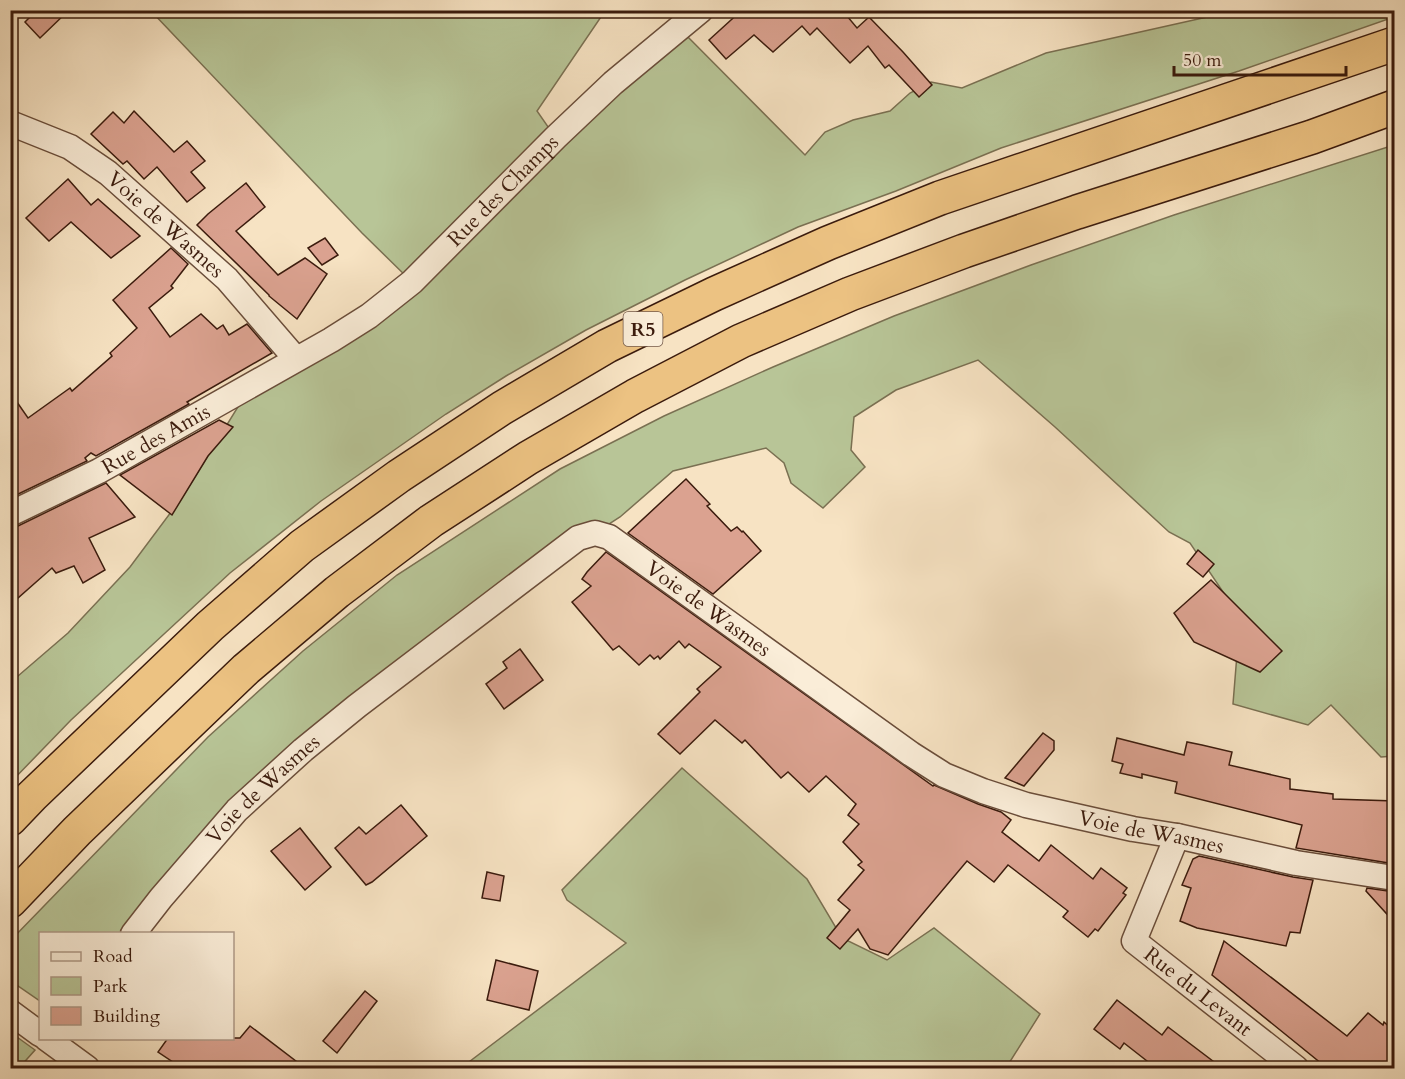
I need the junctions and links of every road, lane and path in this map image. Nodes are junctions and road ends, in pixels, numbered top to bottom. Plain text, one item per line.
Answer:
1 (701, 10) edge
2 (1395, 44) edge
3 (1395, 106) edge
4 (10, 123) edge
5 (296, 359) junction
6 (10, 514) edge
7 (10, 819) edge
8 (1177, 836) junction
9 (1395, 878) edge
10 (10, 901) edge
11 (134, 932) edge
12 (10, 1012) edge
13 (39, 1032) edge
14 (50, 1040) edge
15 (87, 1068) edge
16 (1296, 1068) edge

1 - 5 street, Rue des Champs
2 - 7 highway, R5
3 - 10 highway, R5
4 - 5 street, Voie de Wasmes
5 - 6 street, Rue des Amis
8 - 9 street, Voie de Wasmes
8 - 11 street, Voie de Wasmes
8 - 16 street, Rue du Levant
12 - 13 street
14 - 15 street

